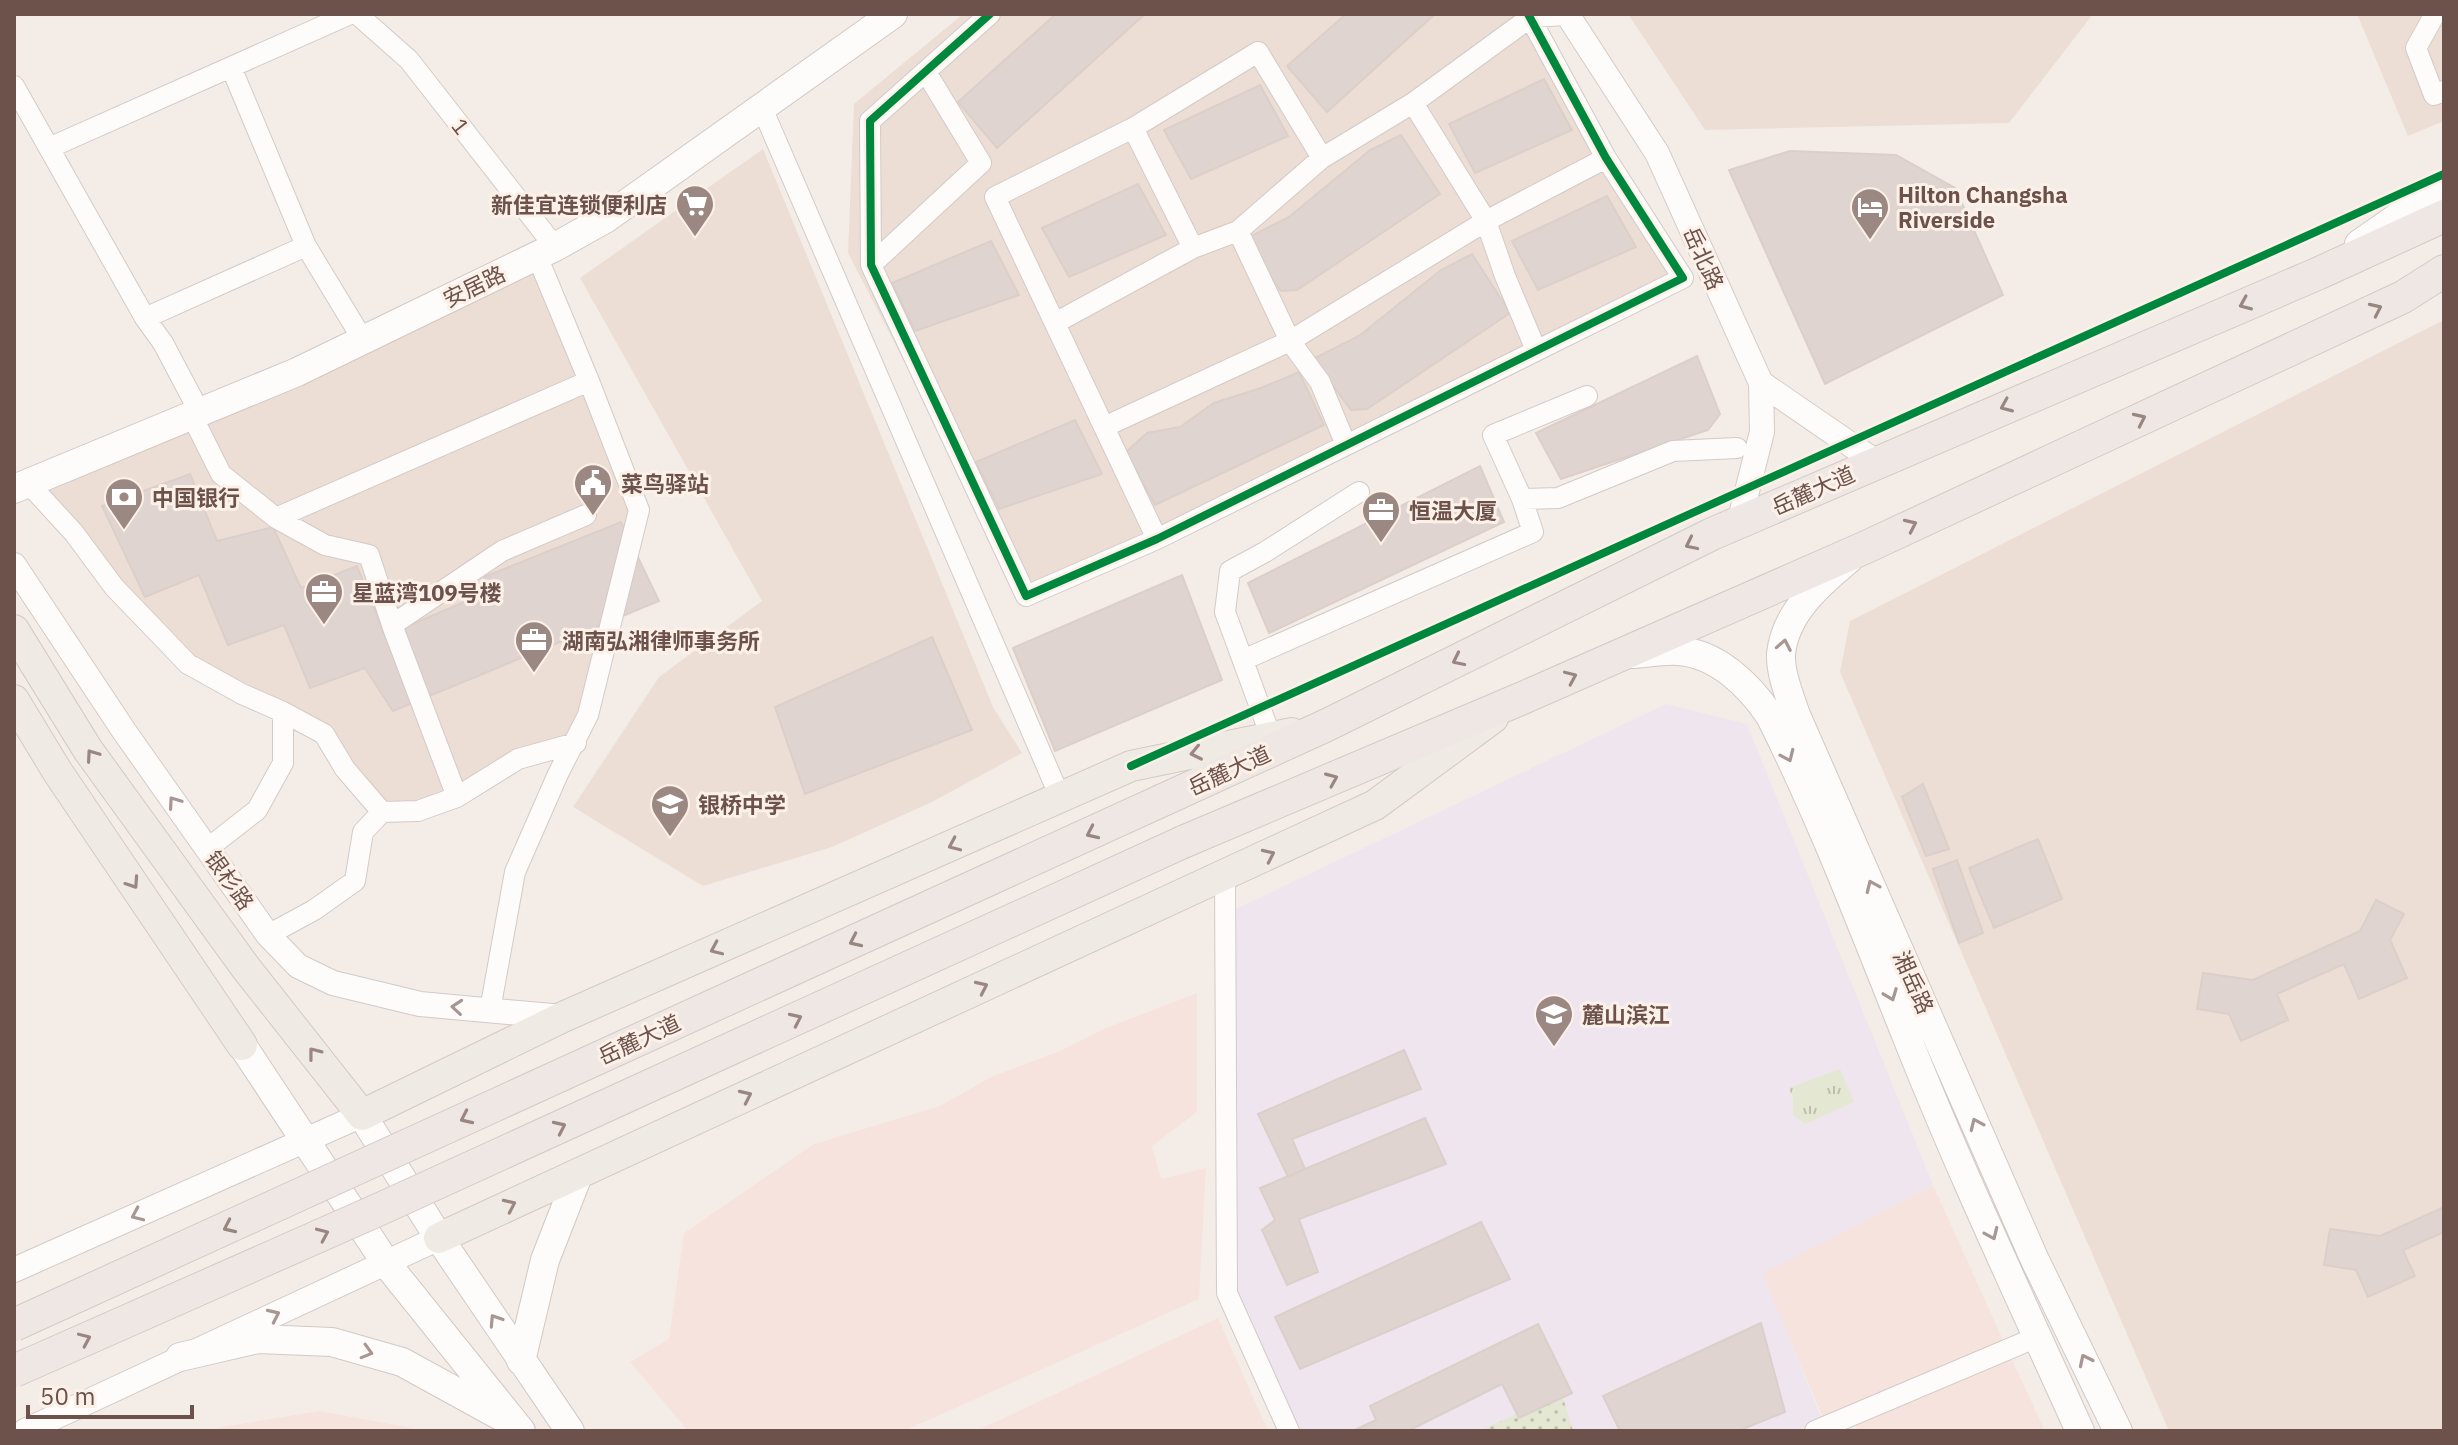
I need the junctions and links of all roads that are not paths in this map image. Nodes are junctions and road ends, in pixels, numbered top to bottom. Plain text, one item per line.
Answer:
1 (350, 14) edge
2 (357, 14) edge
3 (893, 14) edge
4 (990, 14) edge
5 (1567, 14) edge
6 (2435, 14) edge
7 (1530, 16) edge
8 (231, 67) junction
9 (929, 77) dead end
10 (14, 86) edge
11 (2444, 91) edge
12 (1413, 103) junction
13 (762, 108) junction
14 (1133, 128) junction
15 (49, 148) junction
16 (1322, 158) junction
17 (1606, 158) junction
18 (2444, 185) edge
19 (2444, 216) edge
20 (1486, 221) junction
21 (1238, 231) junction
22 (306, 246) junction
23 (1193, 248) junction
24 (546, 251) junction
25 (871, 265) junction
26 (2444, 271) edge
27 (2317, 274) junction
28 (145, 318) junction
29 (1055, 323) junction
30 (363, 340) junction
31 (1290, 341) junction
32 (1536, 350) junction
33 (589, 381) junction
34 (1761, 383) junction
35 (1587, 396) dead end
36 (196, 414) junction
37 (1104, 427) junction
38 (1346, 445) junction
39 (1737, 448) dead end
40 (1876, 462) junction
41 (18, 490) edge
42 (1359, 492) dead end
43 (1522, 499) junction
44 (586, 515) dead end
45 (276, 518) junction
46 (1739, 523) junction
47 (1157, 539) junction
48 (1864, 548) junction
49 (14, 565) edge
50 (392, 625) junction
51 (14, 630) edge
52 (1621, 655) junction
53 (1243, 660) junction
54 (14, 700) edge
55 (1518, 700) junction
56 (283, 712) junction
57 (1327, 725) junction
58 (1271, 737) junction
59 (576, 743) junction
60 (457, 797) junction
61 (1060, 797) junction
62 (382, 812) junction
63 (207, 849) junction
64 (1225, 875) junction
65 (268, 935) junction
66 (490, 1010) junction
67 (563, 1017) junction
68 (242, 1045) joint
69 (362, 1115) junction
70 (305, 1140) junction
71 (579, 1173) junction
72 (439, 1238) junction
73 (386, 1263) junction
74 (14, 1270) edge
75 (14, 1325) edge
76 (2037, 1337) junction
77 (180, 1357) junction
78 (521, 1361) junction
79 (14, 1371) edge
80 (517, 1427) edge
81 (25, 1431) edge
82 (570, 1431) edge
83 (1289, 1431) edge
84 (1815, 1431) edge
85 (2080, 1431) edge
86 (2118, 1431) edge

1 - 8 street
2 - 24 street, 1
3 - 13 main road, 安居路
4 - 25 street
5 - 7 street
5 - 34 street, 岳北路
6 - 11 street
7 - 12 street
7 - 17 street
8 - 15 street
8 - 22 street
9 - 25 street
10 - 15 street
12 - 16 street
12 - 20 street
13 - 24 main road, 安居路
13 - 61 street
14 - 16 street
14 - 23 street
14 - 29 street
15 - 28 street
16 - 21 street
17 - 20 street
17 - 32 street
18 - 27 main road
19 - 27 highway, 岳麓大道
20 - 31 street
20 - 32 street
21 - 23 street
21 - 31 street
22 - 28 street
22 - 30 street
23 - 29 street
24 - 30 main road, 安居路
24 - 33 street, 1
25 - 47 street
48 -> 26 highway
27 -> 40 highway, 岳麓大道
28 - 36 street
29 - 37 street
30 - 36 main road, 安居路
31 - 37 street
31 - 38 street
32 - 38 street
33 - 45 street
33 - 59 street, 1
34 - 40 street
34 - 46 street, 岳北路
35 - 43 street
36 - 41 main road, 安居路
36 - 45 street
37 - 47 street
38 - 47 street
39 - 43 street
40 - 46 highway, 岳麓大道
41 - 56 street
42 - 53 street
43 - 53 street
44 - 50 street
45 - 50 street
46 -> 57 highway, 岳麓大道
48 - 52 highway
86 -> 48 main road, 湘岳路
63 -> 49 street, 银杉路
50 - 60 street
69 -> 51 main road, 银杉路
55 -> 52 highway
52 -> 76 main road, 湘岳路
53 - 58 street
54 -> 68 main road
64 -> 55 main road
79 -> 55 highway, bridge
56 - 62 street
56 - 63 street
57 - 58 main road
57 -> 75 highway, 岳麓大道, bridge
58 -> 61 main road
59 - 60 street
59 - 66 street, 1
60 - 62 street
61 -> 67 main road
62 - 65 street
63 - 65 street, 银杉路
71 -> 64 main road
64 - 83 street
66 -> 65 street, 银杉路
66 - 67 street, 银杉路
67 - 69 main road
68 - 70 main road
69 - 70 street
69 - 72 main road
70 - 73 main road
70 -> 74 street
72 -> 71 main road
71 - 78 main road
72 - 73 street
78 -> 72 main road
77 -> 73 street
73 - 80 main road
76 - 84 street
76 - 85 main road, 湘岳路
77 -> 80 main road
77 - 81 street
78 - 82 main road

